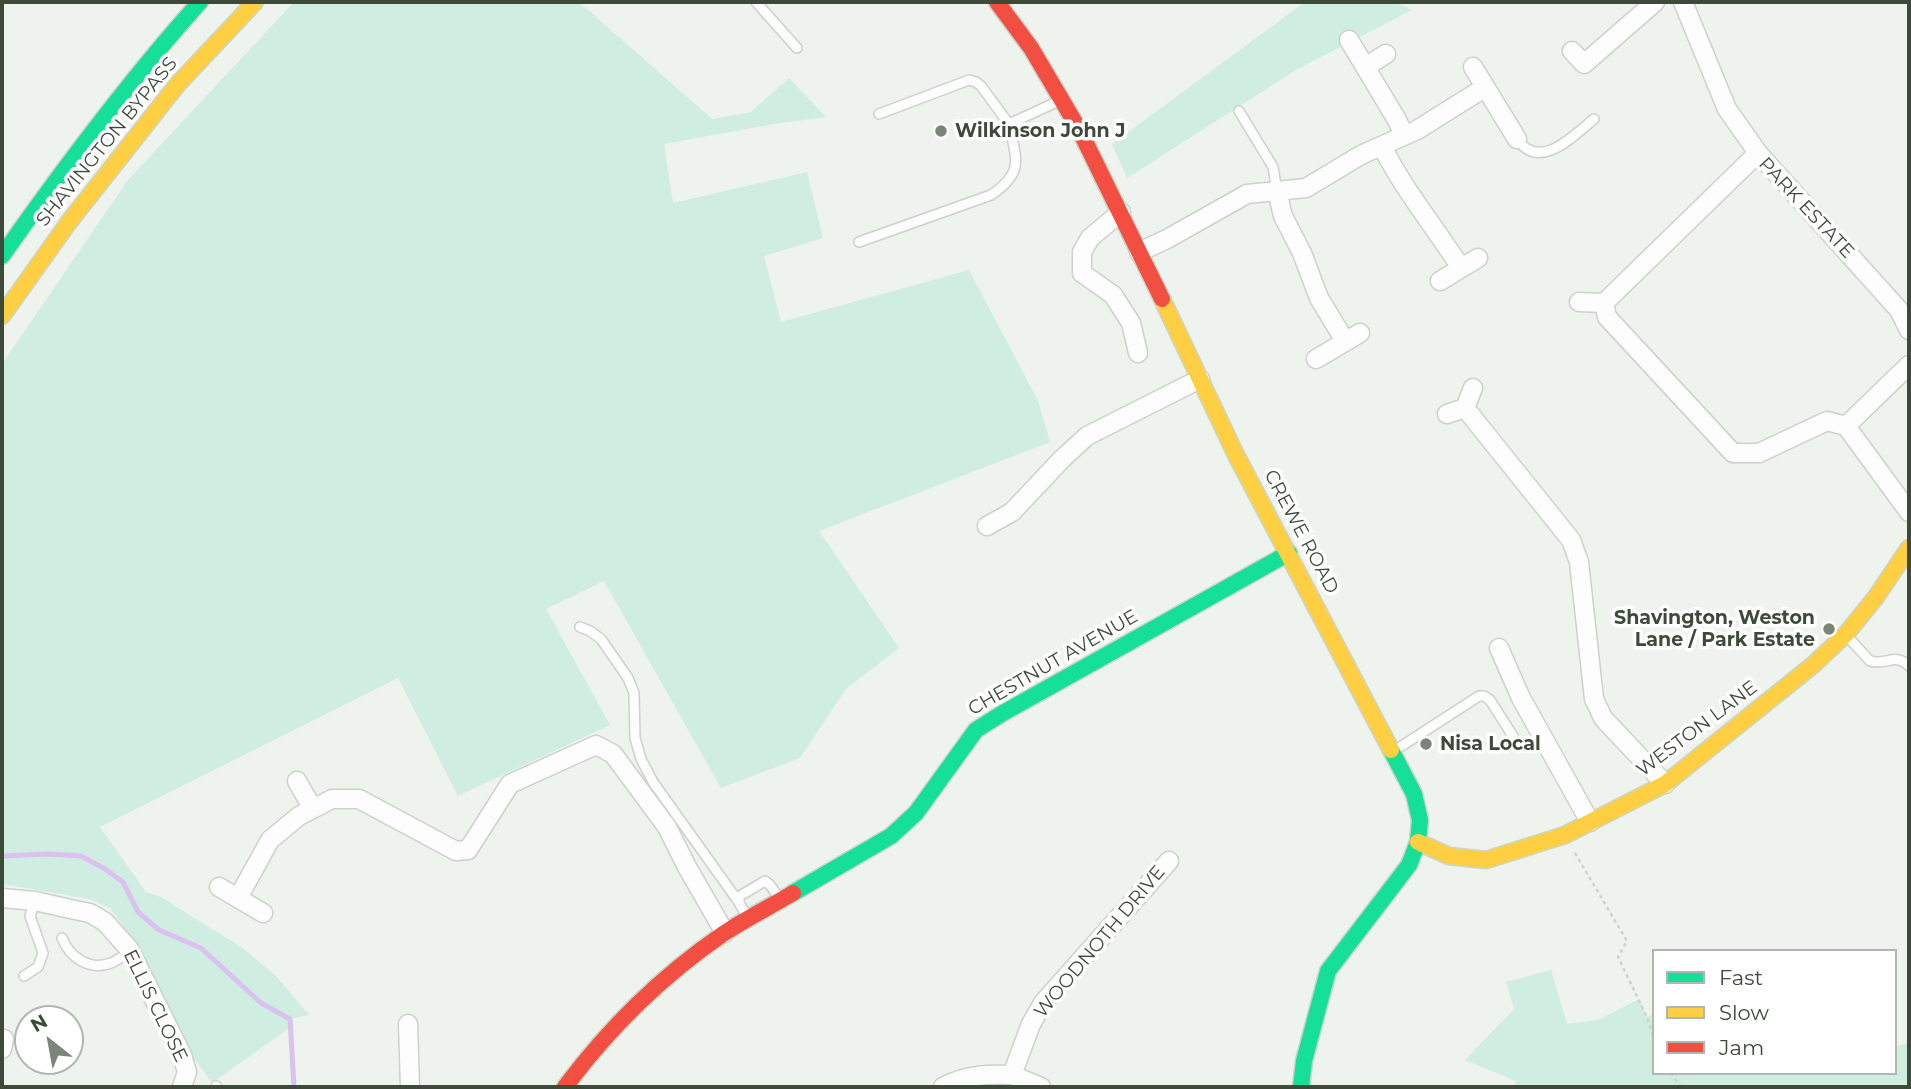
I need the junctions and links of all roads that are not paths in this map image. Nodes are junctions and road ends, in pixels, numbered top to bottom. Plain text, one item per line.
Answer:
1 (200, 2) edge
2 (255, 2) edge
3 (756, 2) edge
4 (997, 2) edge
5 (1655, 2) edge
6 (1683, 2) edge
7 (1349, 40) dead end
8 (797, 48) dead end
9 (1572, 51) dead end
10 (1386, 54) dead end
11 (1365, 67) junction
12 (1473, 67) dead end
13 (1485, 88) junction
14 (1062, 99) junction
15 (1239, 111) dead end
16 (879, 114) dead end
17 (1594, 119) dead end
18 (1009, 124) junction
19 (1404, 135) junction
20 (1517, 139) joint
21 (1381, 146) junction
22 (1758, 153) junction
23 (1277, 191) junction
24 (1121, 212) junction
25 (859, 242) dead end
26 (1139, 252) junction
27 (2, 256) edge
28 (1479, 258) dead end
29 (1461, 268) junction
30 (1440, 281) dead end
31 (1579, 302) dead end
32 (1604, 303) junction
33 (2, 316) edge
34 (1909, 330) edge
35 (1138, 353) dead end
36 (1316, 359) dead end
37 (1909, 365) edge
38 (1200, 379) junction
39 (1473, 388) dead end
40 (1465, 408) junction
41 (1447, 414) dead end
42 (1846, 426) junction
43 (1909, 512) edge
44 (987, 526) dead end
45 (1909, 548) edge
46 (1289, 553) junction
47 (580, 627) dead end
48 (1846, 634) junction
49 (1499, 648) dead end
50 (1909, 666) edge
51 (1516, 741) dead end
52 (1392, 752) junction
53 (297, 781) dead end
54 (1665, 785) junction
55 (313, 809) junction
56 (1590, 822) junction
57 (1418, 842) junction
58 (1169, 862) dead end
59 (219, 887) dead end
60 (2, 898) edge
61 (238, 898) junction
62 (35, 901) junction
63 (738, 901) junction
64 (781, 901) junction
65 (263, 913) dead end
66 (749, 919) junction
67 (725, 933) junction
68 (62, 938) dead end
69 (131, 952) junction
70 (24, 976) dead end
71 (408, 1024) dead end
72 (1012, 1075) junction
73 (182, 1087) edge
74 (410, 1087) edge
75 (565, 1087) edge
76 (943, 1087) edge
77 (1041, 1087) edge
78 (1301, 1087) edge

1 - 27 main road, SHAVINGTON BYPASS
2 - 33 main road, SHAVINGTON BYPASS
3 - 8 lane
4 - 14 main road, CREWE ROAD
5 - 9 street
6 - 22 street
7 - 11 street
10 - 11 street
11 - 19 street
12 - 13 street
13 - 19 street
13 - 20 street
14 - 18 lane
14 - 24 main road, CREWE ROAD
15 - 23 lane
16 - 18 lane
17 - 20 lane
18 - 25 lane
19 - 21 street
21 - 23 street
21 - 29 street
22 - 32 street, PARK ESTATE
22 - 34 street, PARK ESTATE
23 - 26 street
23 - 36 street
24 - 26 main road, CREWE ROAD
24 - 35 street
26 - 38 main road, CREWE ROAD
28 - 29 street
29 - 30 street
31 - 32 street
32 - 42 street
37 - 42 street
38 - 44 street
38 - 46 main road, CREWE ROAD
39 - 40 street
40 - 41 street
40 - 54 street
42 - 43 street
45 - 48 main road, WESTON LANE
46 - 52 main road, CREWE ROAD
46 - 64 main road, CHESTNUT AVENUE
47 - 63 lane
48 - 50 lane
48 - 54 main road, WESTON LANE
49 - 56 street
51 - 52 lane
52 - 57 main road, CREWE ROAD
53 - 55 street
54 - 56 main road, WESTON LANE
55 - 61 street
55 - 67 street
56 - 57 main road, WESTON LANE
57 - 78 main road, CREWE ROAD
58 - 72 street, WOODNOTH DRIVE
59 - 61 street
60 - 62 street, ELLIS CLOSE
61 - 65 street
62 - 69 street, ELLIS CLOSE
62 - 70 lane
63 - 64 lane
63 - 66 lane
64 - 66 main road, CHESTNUT AVENUE
66 - 67 main road, CHESTNUT AVENUE
67 - 75 main road, CHESTNUT AVENUE
68 - 69 lane
69 - 73 street, ELLIS CLOSE
71 - 74 street
72 - 76 street
72 - 77 street

